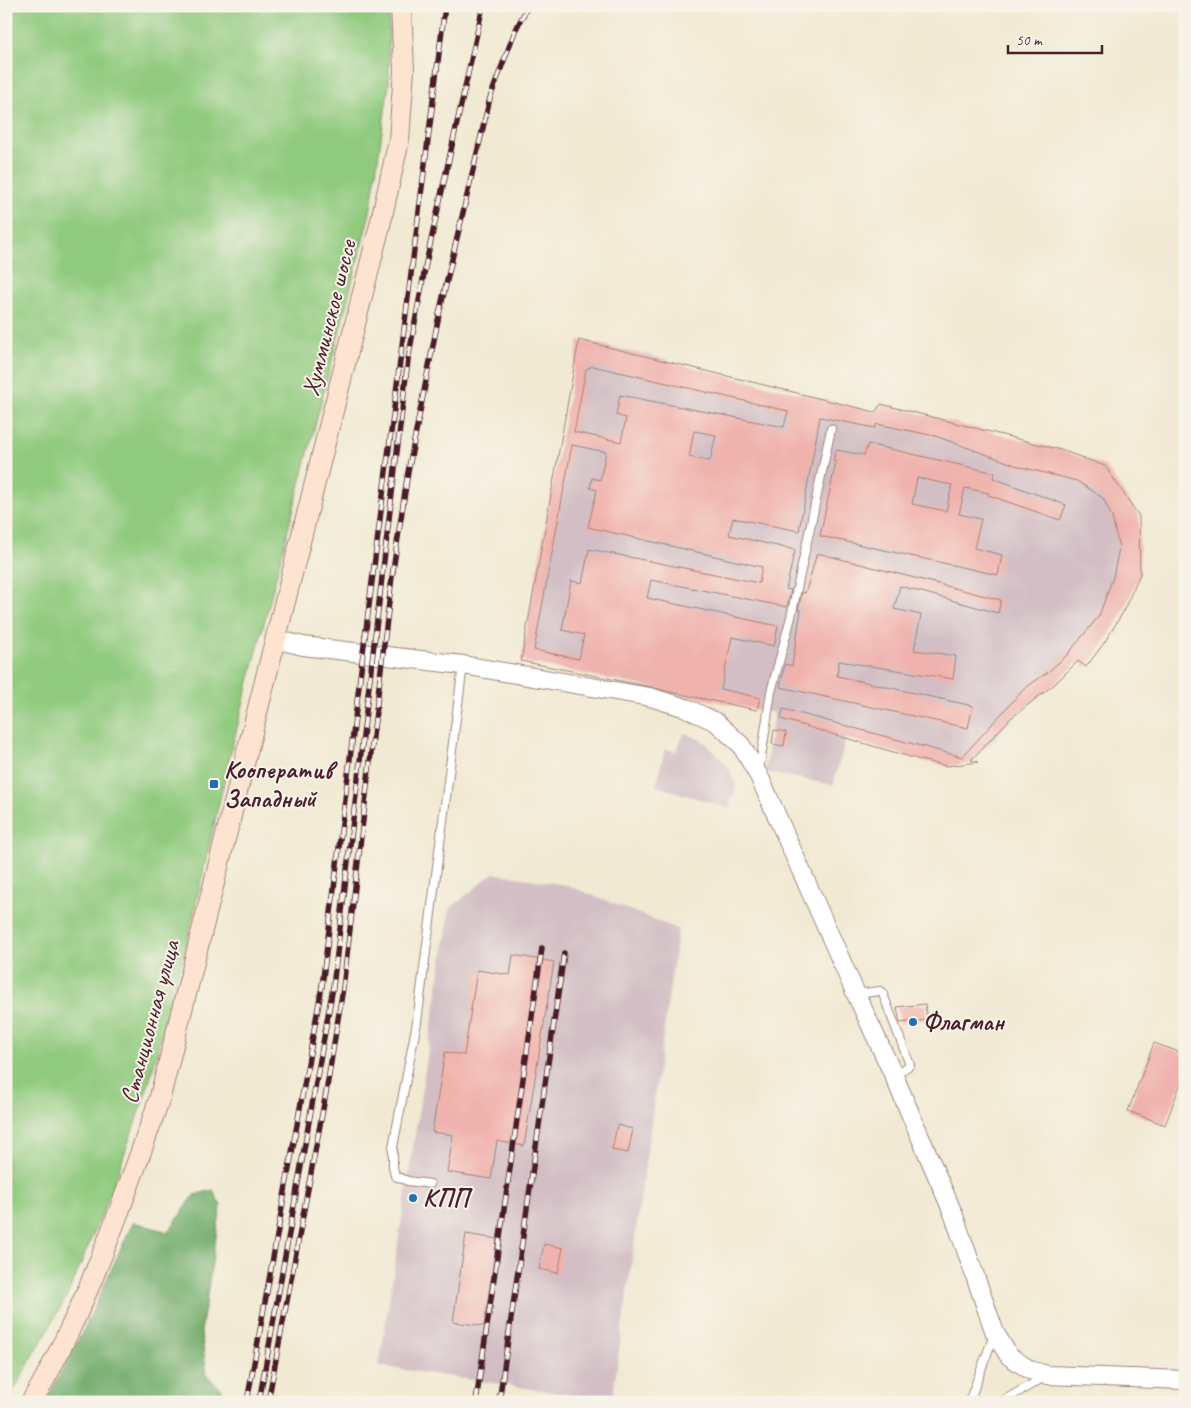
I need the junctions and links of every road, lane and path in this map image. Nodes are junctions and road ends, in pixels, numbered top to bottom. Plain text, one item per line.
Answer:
1 (401, 6) edge
2 (831, 429) dead end
3 (275, 639) junction
4 (463, 665) junction
5 (759, 776) junction
6 (856, 994) junction
7 (894, 1076) junction
8 (430, 1184) dead end
9 (994, 1333) junction
10 (1048, 1375) junction
11 (1185, 1380) edge
12 (31, 1402) edge
13 (969, 1402) edge
14 (1002, 1402) edge

1 - 3 main road, Хумминское шоссе
2 - 5 lane
3 - 4 street
3 - 12 main road, Станционная улица
4 - 5 street
4 - 8 lane
5 - 6 street
6 - 7 street
6 - 7 lane
7 - 9 street
9 - 10 street
9 - 13 lane
10 - 11 street
10 - 14 lane

